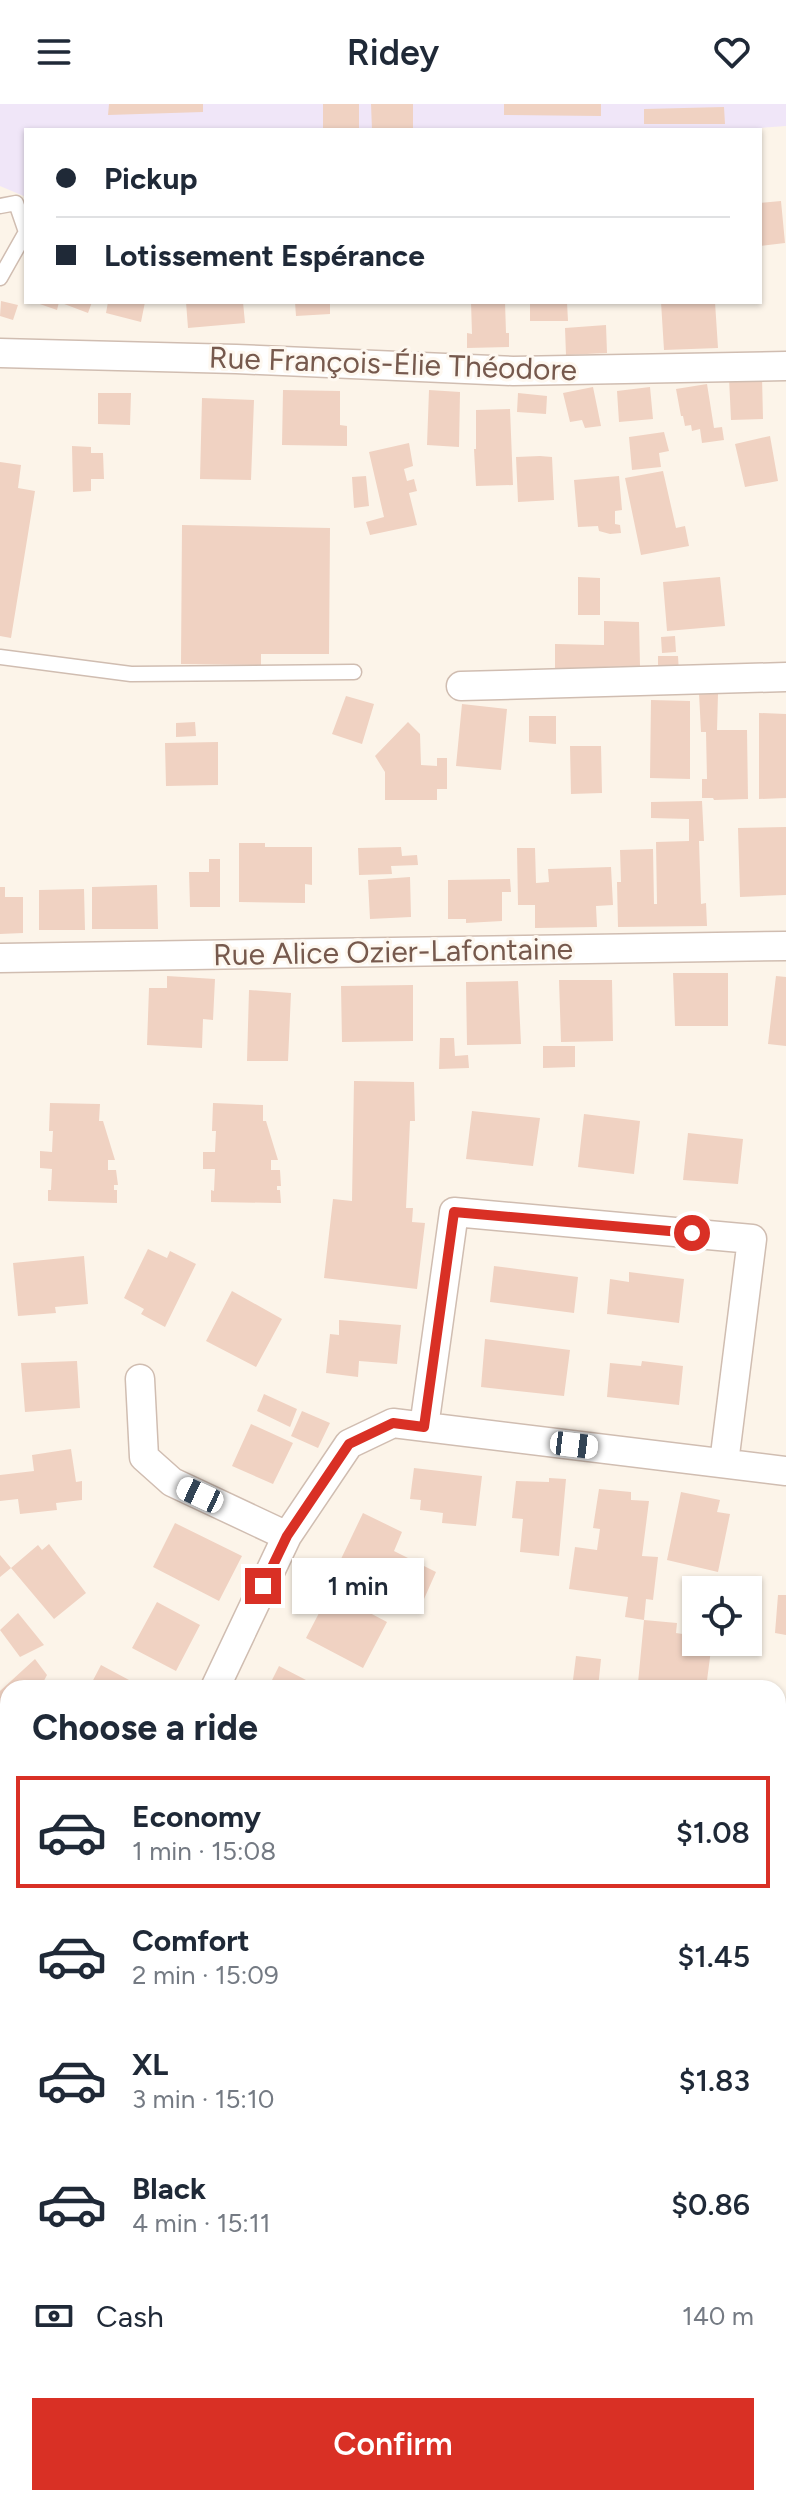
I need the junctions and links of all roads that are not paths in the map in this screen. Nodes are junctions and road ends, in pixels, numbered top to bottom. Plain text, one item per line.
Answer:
1 (0, 206) edge
2 (24, 226) edge
3 (24, 236) edge
4 (0, 278) edge
5 (0, 353) edge
6 (786, 366) edge
7 (0, 657) edge
8 (354, 672) dead end
9 (786, 677) edge
10 (461, 686) dead end
11 (786, 946) edge
12 (0, 958) edge
13 (140, 1379) dead end
14 (424, 1427) junction
15 (724, 1463) junction
16 (786, 1471) edge
17 (287, 1536) junction
18 (219, 1680) edge

1 - 2 lane
3 - 4 lane
5 - 6 street, Rue François-Élie Théodore
7 - 8 lane
9 - 10 street
11 - 12 street, Rue Alice Ozier-Lafontaine
13 - 17 street
14 - 15 street
14 - 15 street
14 - 17 street
15 - 16 street
17 - 18 street

